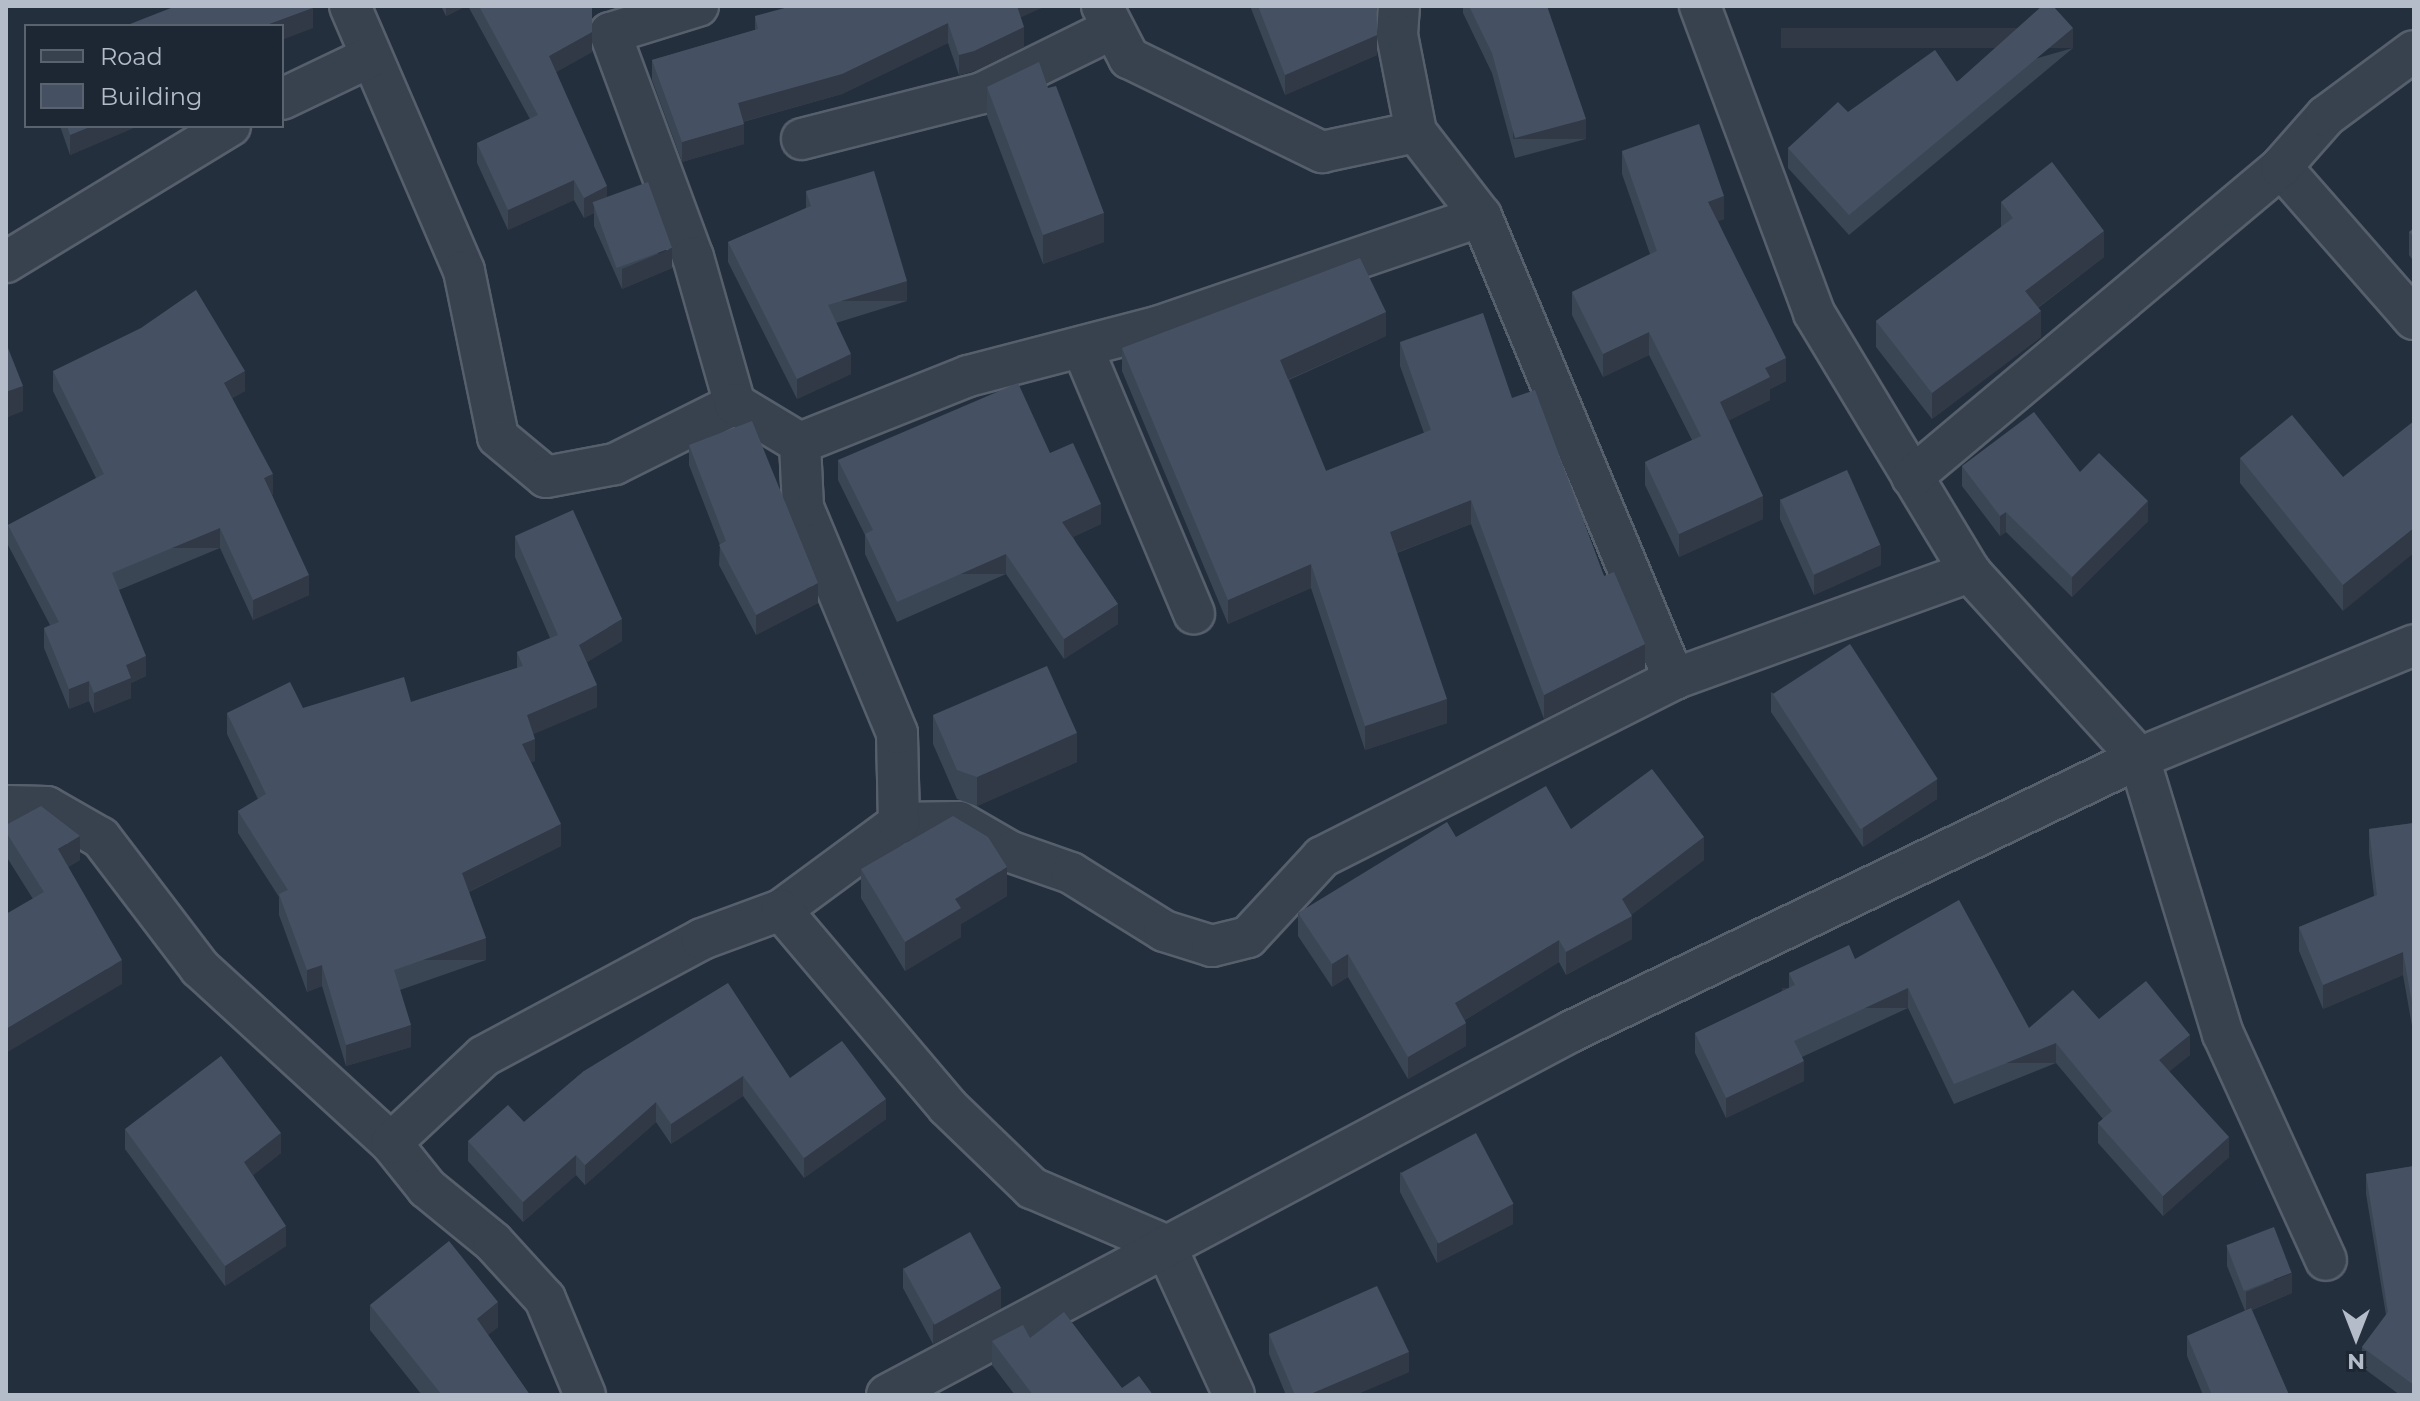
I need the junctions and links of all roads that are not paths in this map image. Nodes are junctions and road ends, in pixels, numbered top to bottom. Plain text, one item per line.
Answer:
1 (350, 6) edge
2 (698, 6) edge
3 (1399, 6) edge
4 (1700, 6) edge
5 (1106, 18) edge
6 (2414, 51) edge
7 (370, 57) junction
8 (284, 98) edge
9 (227, 128) edge
10 (1416, 132) junction
11 (802, 139) dead end
12 (2281, 167) junction
13 (1481, 216) junction
14 (6, 262) edge
15 (2414, 319) edge
16 (1082, 347) junction
17 (735, 404) junction
18 (800, 443) junction
19 (1912, 477) junction
20 (1970, 572) junction
21 (1194, 613) dead end
22 (2414, 645) edge
23 (1674, 679) junction
24 (2139, 758) junction
25 (6, 806) edge
26 (899, 823) junction
27 (781, 910) junction
28 (391, 1143) junction
29 (1165, 1245) junction
30 (2326, 1260) dead end
31 (585, 1395) edge
32 (887, 1395) edge
33 (1234, 1395) edge

1 - 7 street
2 - 17 street
3 - 10 street
4 - 19 street
5 - 10 street
5 - 11 street
6 - 12 street
7 - 8 street
7 - 17 street
9 - 14 street
10 - 13 street
12 - 15 street
12 - 19 street
13 - 16 street
13 - 23 street
16 - 18 street
16 - 21 street
17 - 18 street
18 - 26 street
19 - 20 street
20 - 23 street
20 - 24 street
22 - 24 street
23 - 26 street
24 - 29 street
24 - 30 street
25 - 28 street
26 - 27 street
27 - 28 street
27 - 29 street
28 - 31 street
29 - 32 street
29 - 33 street

